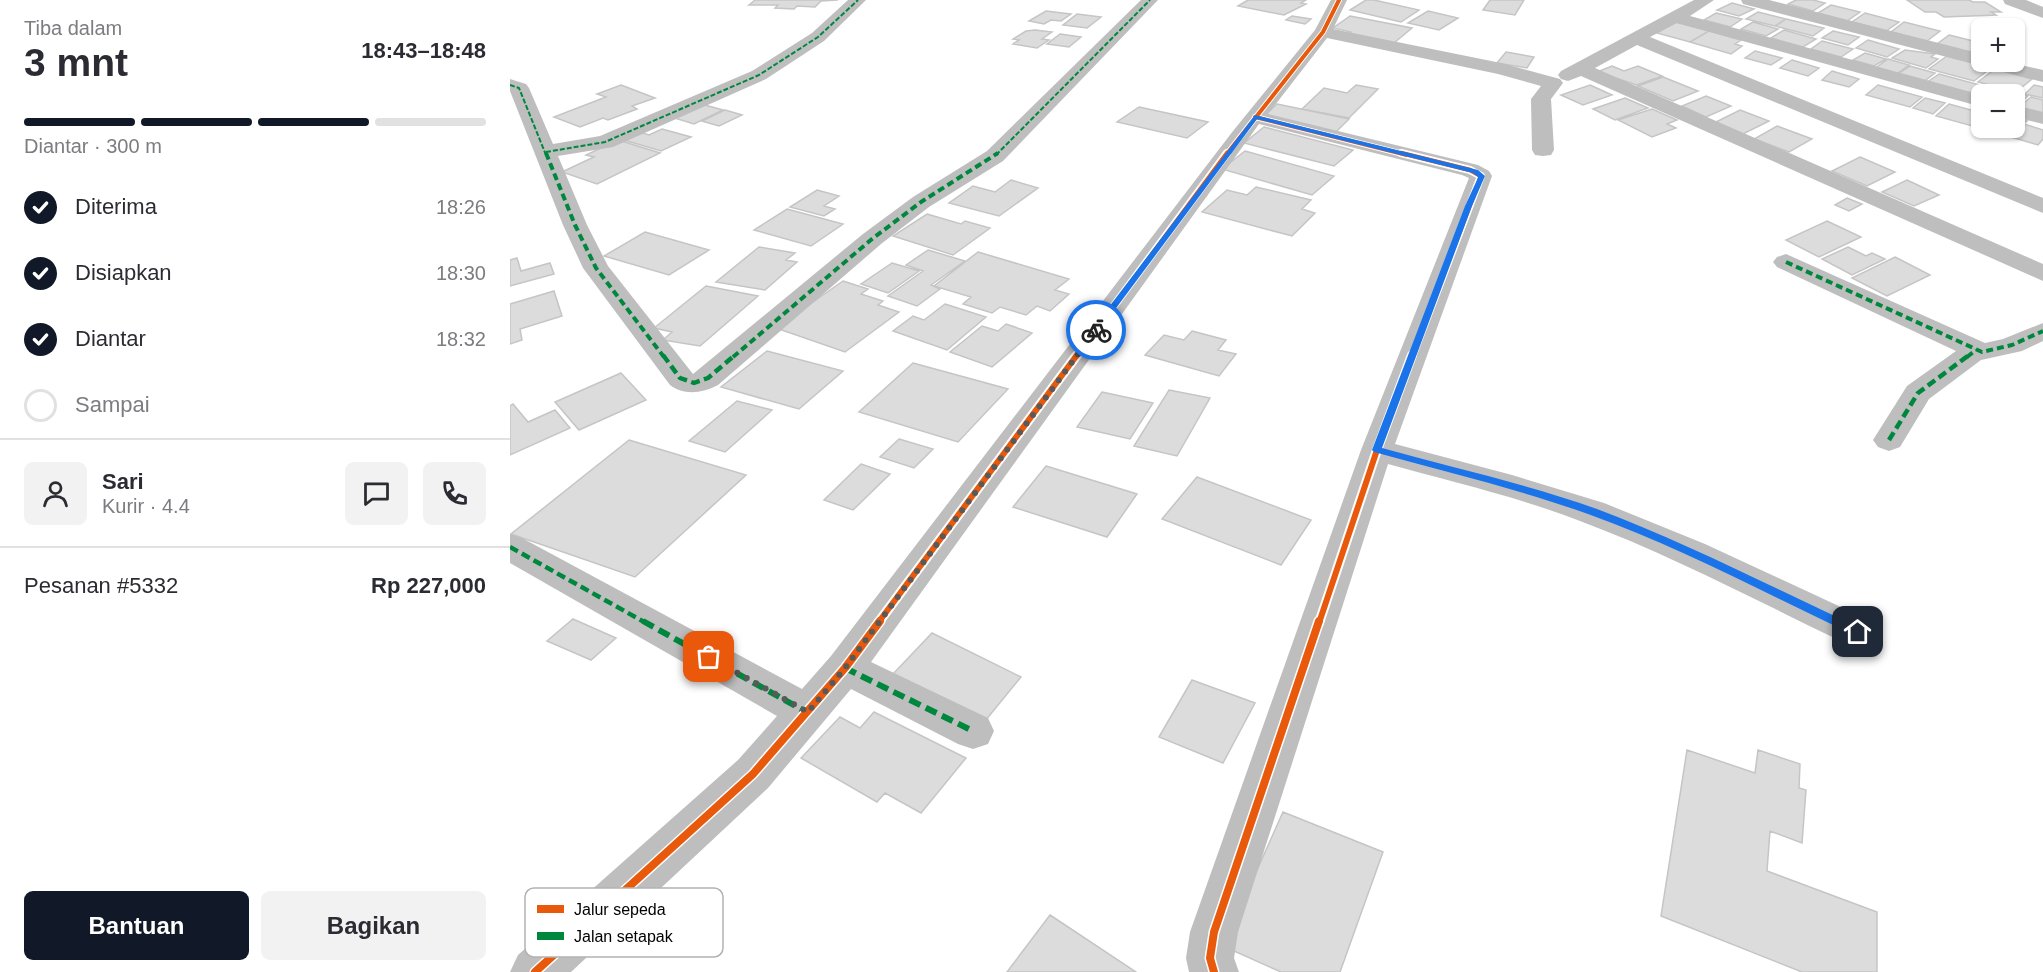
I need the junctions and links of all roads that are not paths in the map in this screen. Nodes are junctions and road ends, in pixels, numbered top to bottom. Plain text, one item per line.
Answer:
1 (858, 0) edge
2 (1150, 0) edge
3 (1339, 0) edge
4 (1749, 0) edge
5 (2010, 0) edge
6 (1699, 1) edge
7 (2043, 13) edge
8 (1675, 17) junction
9 (1323, 32) junction
10 (1636, 38) junction
11 (1971, 57) edge
12 (1581, 69) junction
13 (2025, 72) edge
14 (2043, 76) edge
15 (1553, 83) junction
16 (510, 85) edge
17 (1971, 98) edge
18 (2025, 114) edge
19 (1255, 117) junction
20 (2043, 118) edge
21 (1543, 150) dead end
22 (546, 152) junction
23 (2043, 206) edge
24 (1786, 262) dead end
25 (2043, 273) edge
26 (2043, 331) edge
27 (1976, 350) junction
28 (1888, 441) dead end
29 (1377, 450) junction
30 (510, 548) edge
31 (1858, 632) dead end
32 (845, 668) junction
33 (808, 712) junction
34 (973, 731) dead end
35 (627, 888) edge
36 (552, 957) edge
37 (535, 972) edge
38 (1214, 972) edge

1 - 22 street
2 - 22 street
3 - 9 street
4 - 11 street
5 - 7 street
6 - 8 street
8 - 10 street
8 - 17 street
9 - 15 street
9 - 19 street
10 - 12 street
10 - 23 street
12 - 15 street
12 - 25 street
13 - 14 street
15 - 21 street
16 - 22 street
18 - 20 street
19 - 29 street
19 - 32 street
24 - 27 street
26 - 27 street
27 - 28 street
29 - 31 street
29 - 38 street
30 - 33 street
32 - 33 street
32 - 34 street
33 - 35 street
36 - 37 street

